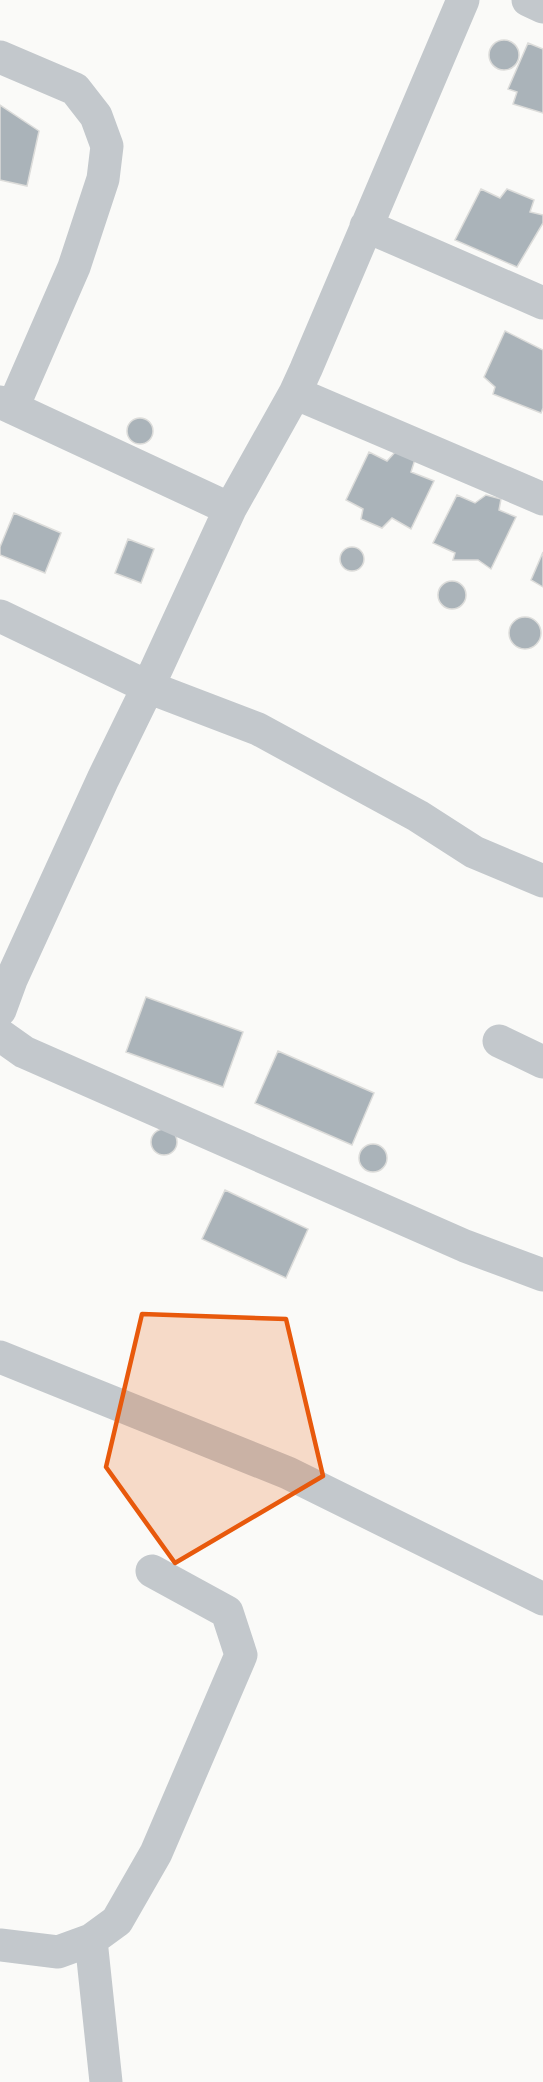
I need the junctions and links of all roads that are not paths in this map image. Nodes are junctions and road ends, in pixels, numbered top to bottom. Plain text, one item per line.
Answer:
1 (463, 0) edge
2 (528, 0) edge
3 (543, 7) edge
4 (0, 57) edge
5 (366, 226) junction
6 (543, 303) edge
7 (295, 393) junction
8 (6, 405) edge
9 (543, 499) edge
10 (230, 509) junction
11 (0, 616) edge
12 (148, 687) junction
13 (543, 881) edge
14 (0, 1010) edge
15 (0, 1035) edge
16 (498, 1041) dead end
17 (543, 1062) edge
18 (543, 1275) edge
19 (0, 1357) edge
20 (152, 1571) dead end
21 (543, 1599) edge
22 (91, 1940) junction
23 (0, 1945) edge
24 (106, 2082) edge

1 - 5 street
2 - 3 street
4 - 8 street
5 - 6 street
5 - 7 street
7 - 9 street
7 - 10 street
8 - 10 street
10 - 12 street
11 - 12 street
12 - 13 street
12 - 14 street
15 - 18 street
16 - 17 street
19 - 21 street
20 - 22 street
22 - 23 street
22 - 24 street

